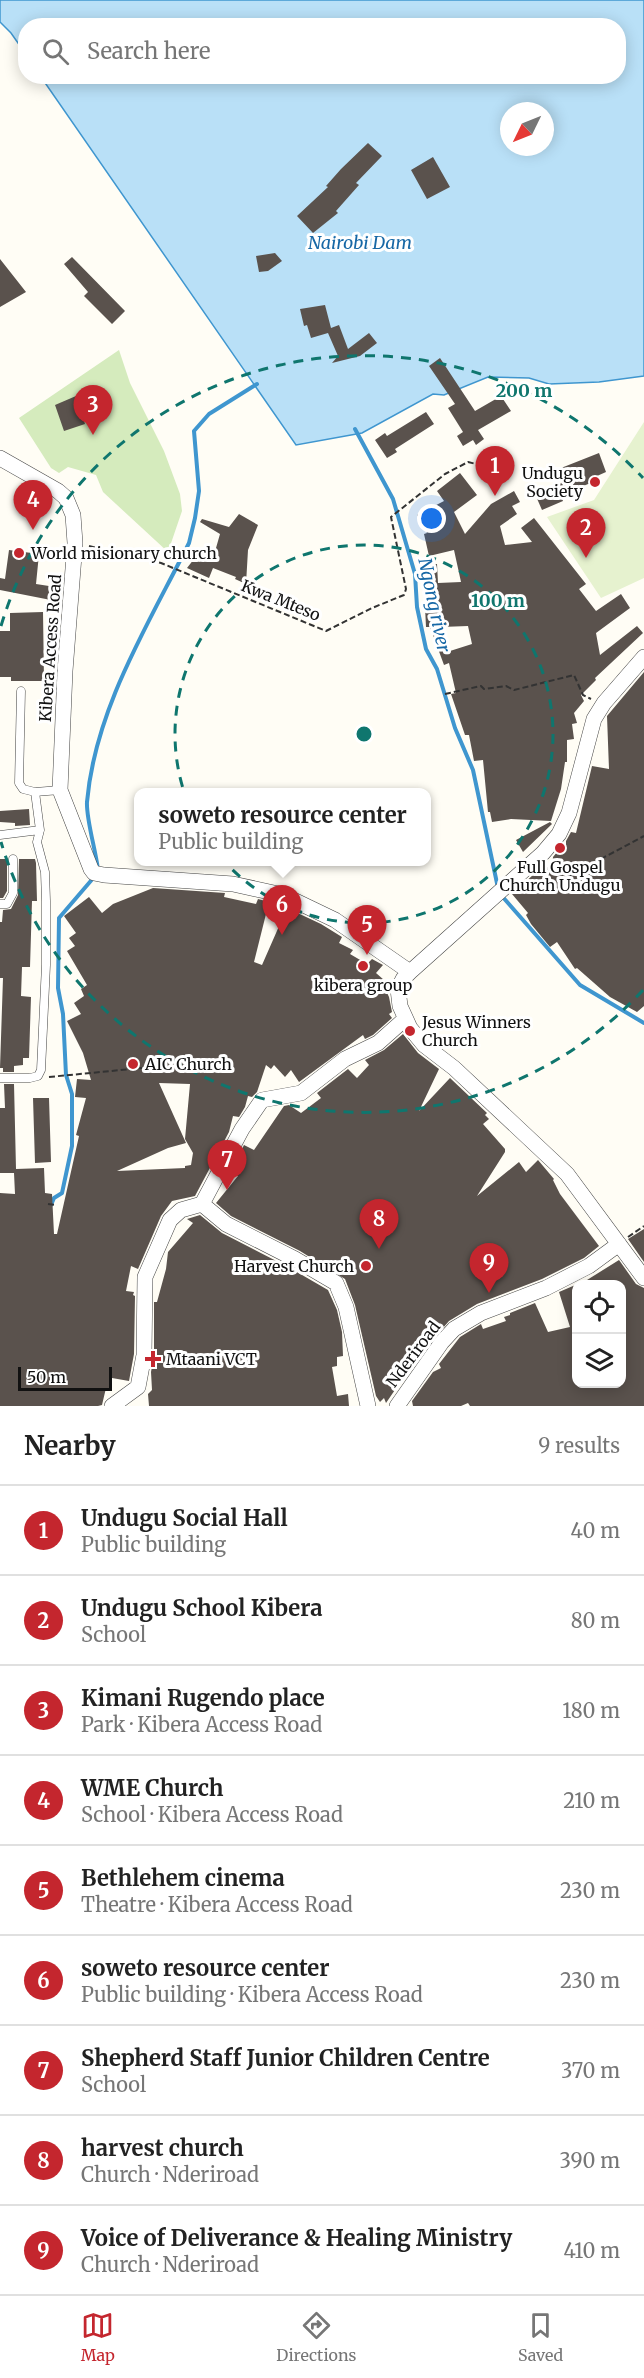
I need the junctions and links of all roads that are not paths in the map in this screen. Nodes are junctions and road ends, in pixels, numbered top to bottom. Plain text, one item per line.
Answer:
1 (0, 458) edge
2 (644, 657) edge
3 (21, 691) dead end
4 (60, 790) junction
5 (35, 792) junction
6 (40, 830) junction
7 (0, 835) edge
8 (13, 859) dead end
9 (0, 904) edge
10 (410, 972) junction
11 (405, 1019) junction
12 (0, 1078) edge
13 (202, 1204) junction
14 (619, 1244) junction
15 (644, 1278) edge
16 (112, 1406) edge
17 (368, 1406) edge
18 (397, 1406) edge

1 - 4 street, Kibera Access Road
2 - 10 street
3 - 5 lane
4 - 5 lane
4 - 10 street, Kibera Access Road
5 - 6 lane
6 - 7 lane
6 - 12 lane
8 - 9 lane
10 - 11 street
11 - 13 street
11 - 14 street
13 - 16 street
13 - 17 street
14 - 15 street
14 - 18 street, Nderiroad

